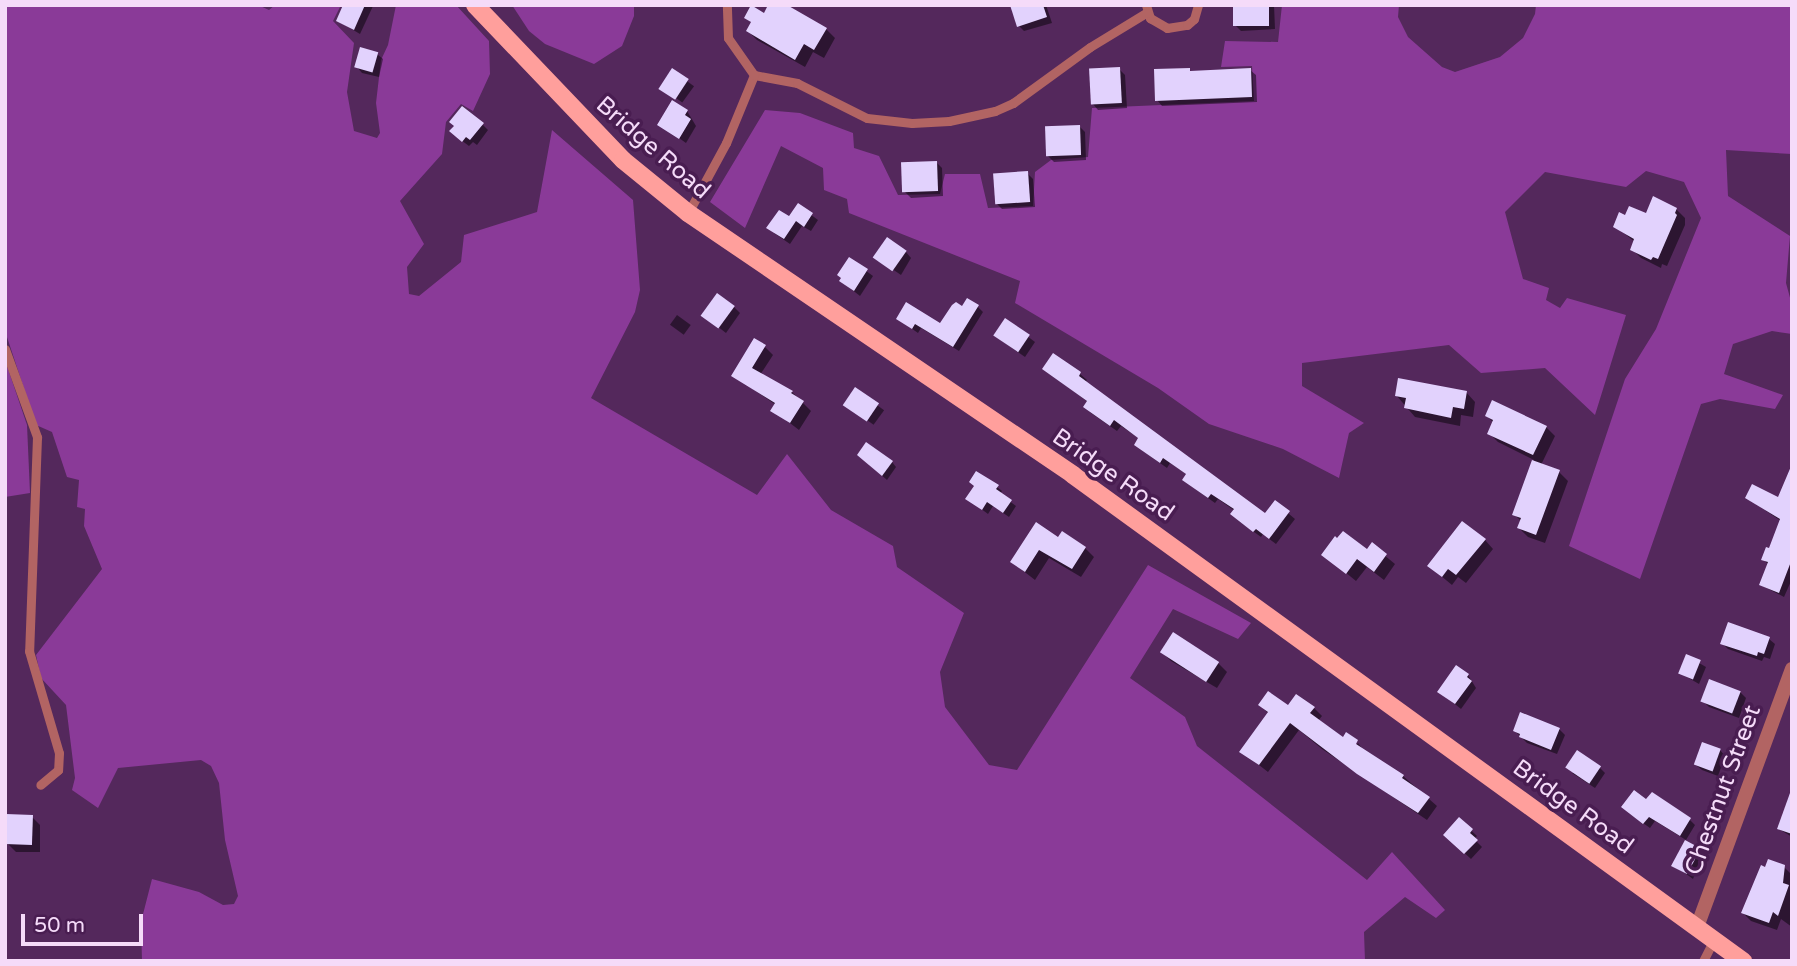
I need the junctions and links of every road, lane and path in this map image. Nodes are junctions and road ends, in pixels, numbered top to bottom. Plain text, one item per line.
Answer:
1 (475, 5) edge
2 (727, 5) edge
3 (1198, 5) edge
4 (1146, 9) edge
5 (754, 75) junction
6 (688, 213) junction
7 (5, 349) edge
8 (1792, 669) edge
9 (40, 785) dead end
10 (1698, 927) junction
11 (1714, 939) junction
12 (1703, 961) edge
13 (1743, 961) edge

1 - 6 main road, Bridge Road
2 - 5 lane
3 - 4 lane
4 - 5 lane
5 - 6 lane
6 - 10 main road, Bridge Road
7 - 9 lane
8 - 10 street, Chestnut Street
10 - 11 main road, Bridge Road
11 - 12 lane
11 - 13 main road, Bridge Road

